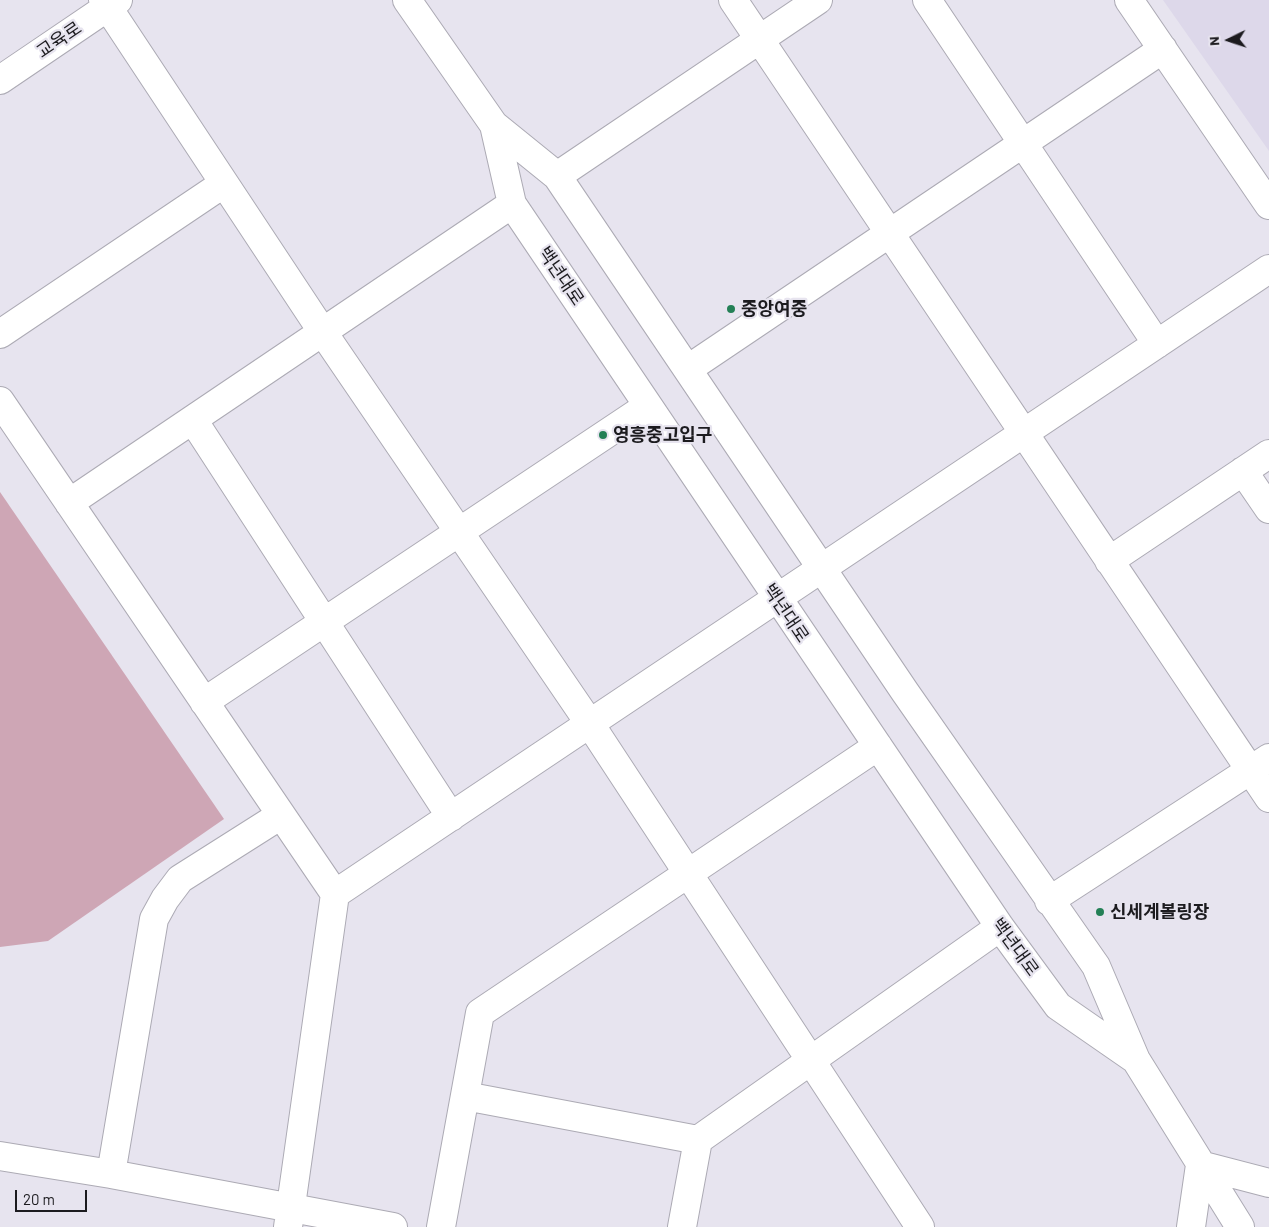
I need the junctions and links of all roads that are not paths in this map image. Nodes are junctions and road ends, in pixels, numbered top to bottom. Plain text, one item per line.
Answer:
1 (407, 0) edge
2 (733, 0) edge
3 (818, 0) edge
4 (927, 0) edge
5 (1129, 0) edge
6 (110, 2) edge
7 (758, 39) junction
8 (1163, 49) junction
9 (0, 80) edge
10 (494, 125) junction
11 (1022, 144) junction
12 (557, 176) junction
13 (223, 184) junction
14 (512, 204) junction
15 (1269, 205) edge
16 (890, 234) junction
17 (1269, 269) edge
18 (322, 331) junction
19 (0, 334) edge
20 (1157, 344) junction
21 (688, 369) junction
22 (0, 402) edge
23 (648, 406) junction
24 (193, 420) junction
25 (1024, 434) junction
26 (1269, 454) edge
27 (1243, 471) junction
28 (69, 503) junction
29 (1269, 509) edge
30 (459, 532) junction
31 (1109, 561) junction
32 (822, 569) junction
33 (777, 599) junction
34 (324, 622) junction
35 (204, 702) junction
36 (590, 724) junction
37 (878, 746) junction
38 (1259, 764) edge
39 (1269, 798) edge
40 (281, 815) junction
41 (452, 817) junction
42 (688, 872) junction
43 (335, 894) junction
44 (1050, 901) junction
45 (1000, 927) junction
46 (809, 1060) junction
47 (1136, 1060) junction
48 (465, 1096) junction
49 (698, 1140) junction
50 (0, 1156) edge
51 (1200, 1165) junction
52 (111, 1174) junction
53 (1269, 1183) edge
54 (290, 1217) edge
55 (393, 1227) edge
56 (441, 1227) edge
57 (682, 1227) edge
58 (920, 1227) edge
59 (1191, 1227) edge
60 (1240, 1227) edge

1 - 10 street, 백년대로
2 - 7 street
3 - 7 street
4 - 11 street
5 - 8 street
6 - 9 street, 교육로
6 - 13 street
7 - 12 street
7 - 16 street
8 - 11 street
8 - 15 street
10 - 12 street, 백년대로
10 - 14 street, 백년대로
11 - 16 street
11 - 20 street
12 - 21 street, 백년대로
13 - 18 street
13 - 19 street
14 - 18 street
14 - 23 street, 백년대로
16 - 21 street
16 - 25 street
17 - 20 street
18 - 24 street
18 - 30 street
20 - 25 street
21 - 32 street, 백년대로
22 - 28 street
23 - 30 street
23 - 33 street, 백년대로
24 - 28 street
24 - 34 street
25 - 31 street
25 - 32 street
26 - 27 street
27 - 29 street
27 - 31 street
28 - 35 street
30 - 34 street
30 - 36 street
31 - 38 street
32 - 33 street
32 - 44 street, 백년대로
33 - 36 street
33 - 37 street, 백년대로
34 - 35 street
34 - 41 street
35 - 40 street
36 - 41 street
36 - 42 street
37 - 42 street
37 - 45 street, 백년대로
38 - 39 street
38 - 44 street
40 - 43 street
40 - 52 street
41 - 43 street
42 - 46 street
42 - 48 street
43 - 54 street
44 - 47 street, 백년대로
45 - 46 street
45 - 47 street, 백년대로
46 - 49 street
46 - 58 street
47 - 51 street, 백년대로
48 - 49 street
48 - 56 street
49 - 57 street
50 - 52 street
51 - 53 street
51 - 59 street
51 - 60 street, 백년대로
52 - 54 street
54 - 55 street

